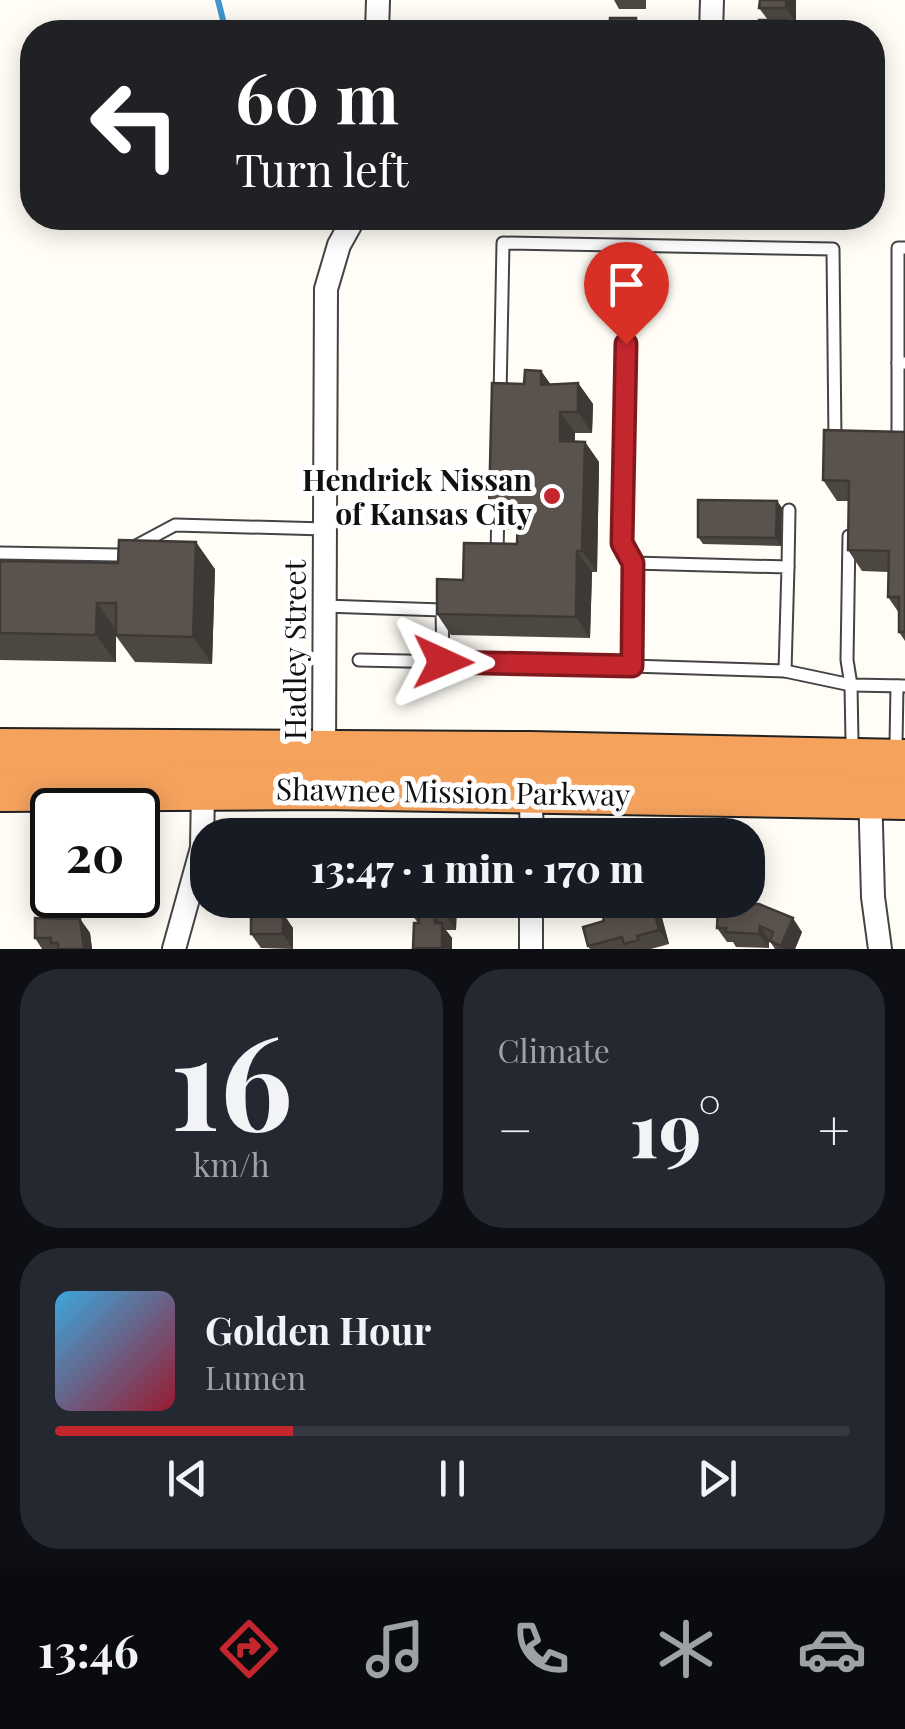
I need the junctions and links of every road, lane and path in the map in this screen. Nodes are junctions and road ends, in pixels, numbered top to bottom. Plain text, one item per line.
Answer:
1 (347, 230) edge
2 (628, 246) junction
3 (902, 248) edge
4 (901, 363) edge
5 (500, 404) edge
6 (850, 440) edge
7 (883, 441) edge
8 (498, 498) edge
9 (789, 510) dead end
10 (849, 528) edge
11 (325, 529) junction
12 (0, 552) edge
13 (497, 554) edge
14 (633, 563) junction
15 (788, 567) junction
16 (324, 606) junction
17 (360, 660) dead end
18 (443, 662) junction
19 (632, 666) junction
20 (786, 670) junction
21 (851, 685) junction
22 (901, 686) edge
23 (0, 750) edge
24 (323, 769) junction
25 (530, 772) junction
26 (888, 779) edge
27 (203, 789) junction
28 (0, 790) edge
29 (531, 818) edge
30 (532, 918) edge
31 (174, 949) edge
32 (531, 949) edge
33 (880, 949) edge

1 - 11 street, Hadley Street
2 - 5 lane
2 - 6 lane
2 - 14 lane
3 - 4 lane
4 - 7 lane
8 - 13 lane
9 - 15 lane
10 - 21 lane
11 - 12 lane
11 - 16 street, Hadley Street
14 - 15 lane
14 - 19 lane
15 - 20 lane
16 - 18 lane
16 - 24 street, Hadley Street
17 - 18 lane
18 - 19 lane
19 - 20 lane
20 - 21 lane
21 - 22 lane
21 - 26 lane
22 - 26 lane
23 - 24 highway, Shawnee Mission Parkway
24 - 25 highway, Shawnee Mission Parkway
24 - 27 highway, Shawnee Mission Parkway
25 - 26 highway, Shawnee Mission Parkway
25 - 29 street
26 - 33 street
27 - 28 highway, Shawnee Mission Parkway
27 - 31 street
30 - 32 street

